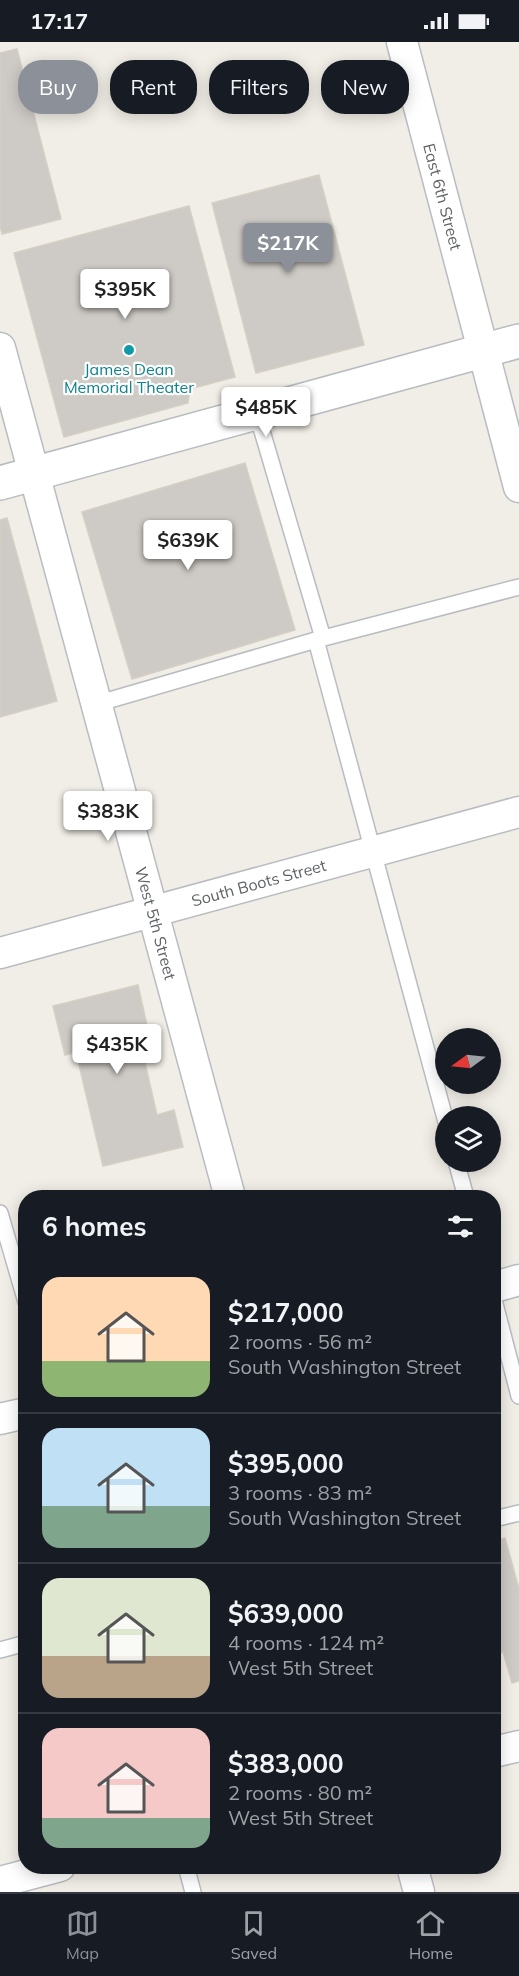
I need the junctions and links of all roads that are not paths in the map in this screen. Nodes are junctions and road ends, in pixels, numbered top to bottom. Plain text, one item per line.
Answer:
1 (402, 42) edge
2 (519, 341) edge
3 (0, 348) edge
4 (483, 351) junction
5 (257, 414) junction
6 (33, 475) junction
7 (0, 483) edge
8 (519, 487) edge
9 (519, 587) edge
10 (319, 639) junction
11 (96, 704) junction
12 (519, 812) edge
13 (372, 852) junction
14 (152, 912) junction
15 (0, 953) edge
16 (442, 1106) edge
17 (459, 1172) edge
18 (228, 1190) edge
19 (464, 1190) edge
20 (0, 1213) edge
21 (18, 1275) edge
22 (519, 1280) edge
23 (501, 1285) edge
24 (501, 1327) edge
25 (519, 1396) edge
26 (18, 1415) edge
27 (0, 1419) edge
28 (519, 1513) edge
29 (501, 1518) edge
30 (18, 1645) edge
31 (0, 1650) edge
32 (519, 1746) edge
33 (501, 1750) edge
34 (30, 1874) edge
35 (188, 1874) edge
36 (414, 1874) edge
37 (0, 1882) edge
38 (193, 1892) edge
39 (419, 1892) edge

1 - 4 street, East 6th Street
2 - 4 main road
3 - 6 street, West 5th Street
4 - 5 main road
4 - 8 street, East 6th Street
5 - 6 main road
5 - 10 lane
6 - 7 main road
6 - 11 street, West 5th Street
9 - 10 lane
10 - 11 lane
10 - 13 lane
11 - 14 street, West 5th Street
12 - 13 street, South Boots Street
13 - 14 street, South Boots Street
13 - 16 lane
14 - 15 street, South Boots Street
14 - 18 street, West 5th Street
17 - 19 lane
20 - 21 lane
22 - 23 street
24 - 25 lane
26 - 27 street
28 - 29 lane
30 - 31 lane
32 - 33 street
34 - 37 street
35 - 38 lane
36 - 39 street

